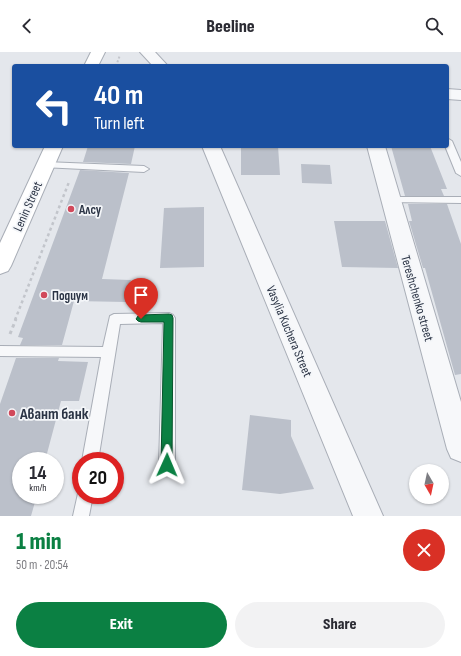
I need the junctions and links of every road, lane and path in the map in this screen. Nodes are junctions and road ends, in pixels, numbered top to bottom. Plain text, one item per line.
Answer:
1 (98, 52) edge
2 (147, 52) edge
3 (120, 55) dead end
4 (92, 64) edge
5 (117, 64) edge
6 (158, 64) edge
7 (449, 94) edge
8 (461, 95) edge
9 (449, 146) edge
10 (53, 148) edge
11 (212, 148) edge
12 (377, 148) edge
13 (45, 165) junction
14 (75, 166) junction
15 (144, 169) dead end
16 (461, 173) edge
17 (390, 200) junction
18 (461, 200) edge
19 (1, 260) edge
20 (2, 351) edge
21 (107, 352) junction
22 (461, 449) edge
23 (91, 452) edge
24 (167, 465) dead end
25 (83, 504) edge
26 (81, 516) edge
27 (368, 516) edge

1 - 4 main road
2 - 6 street
3 - 5 path
7 - 8 street
9 - 16 lane
10 - 13 main road, Lenin Street
11 - 27 street, Vasylia Kuchera Street
12 - 17 street, Tereshchenko street
13 - 14 lane
13 - 19 main road, Lenin Street
14 - 15 lane
14 - 20 path
17 - 18 lane
17 - 22 street, Tereshchenko street
20 - 21 lane
21 - 23 lane
21 - 24 lane
25 - 26 lane

